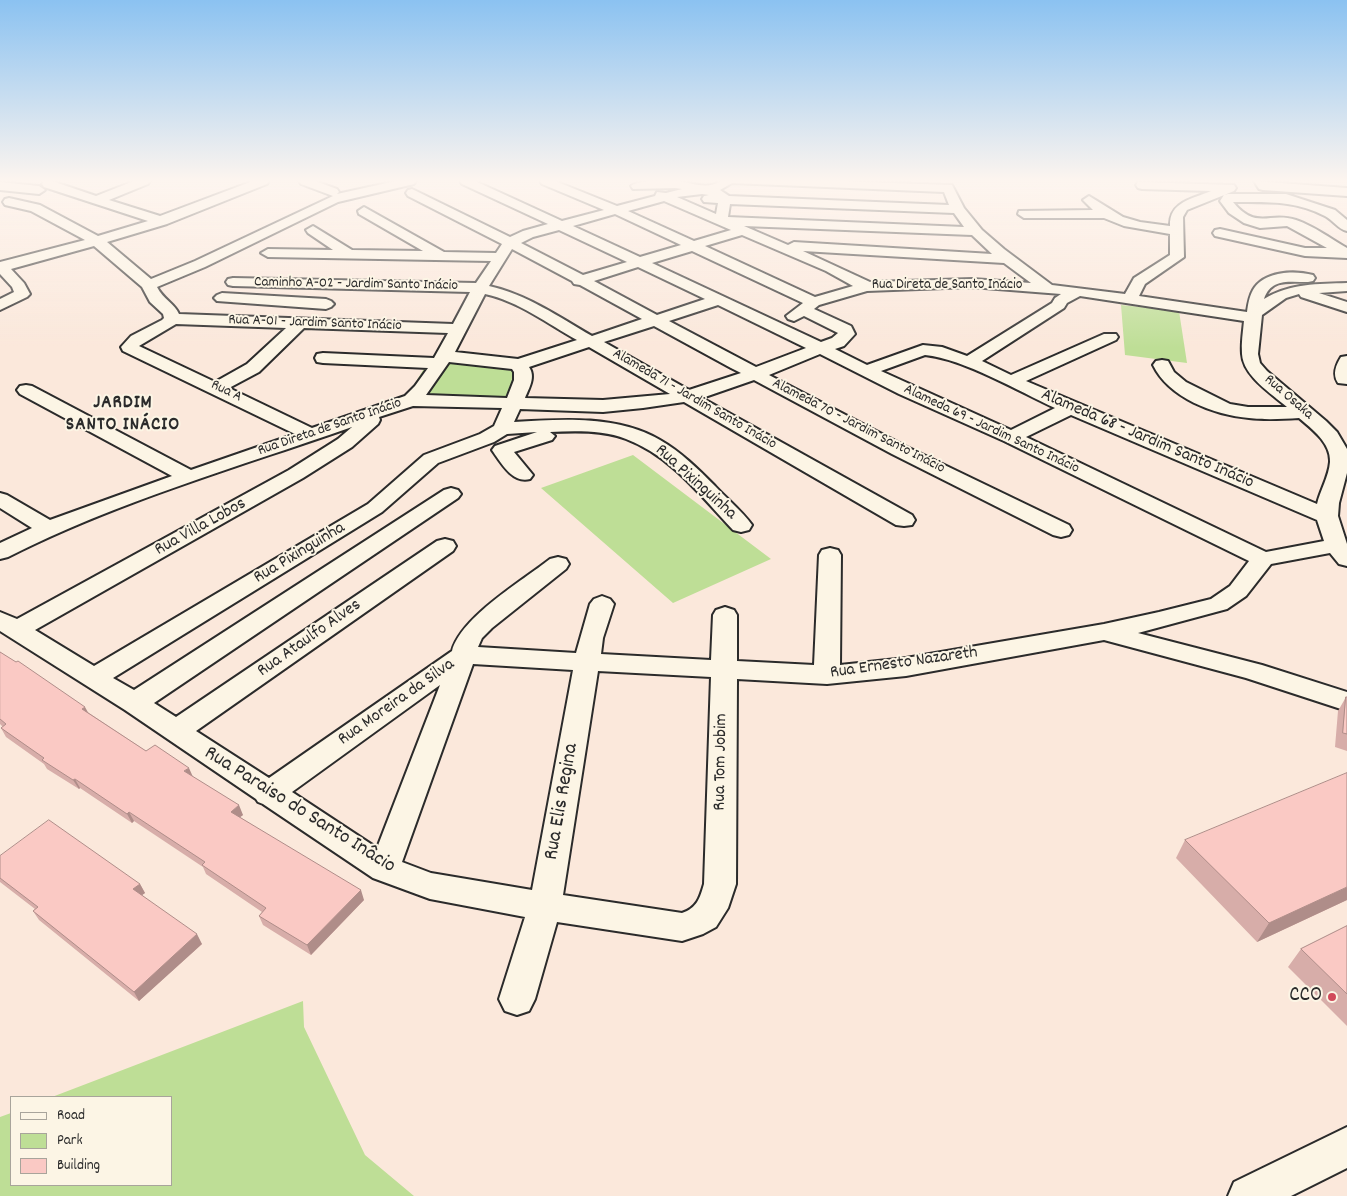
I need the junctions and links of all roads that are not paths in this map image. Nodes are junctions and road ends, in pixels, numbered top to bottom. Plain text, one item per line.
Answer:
1 (90, 237) edge
2 (111, 237) edge
3 (243, 237) edge
4 (257, 237) edge
5 (324, 237) edge
6 (409, 237) edge
7 (502, 237) edge
8 (522, 237) edge
9 (585, 237) edge
10 (673, 237) edge
11 (722, 237) edge
12 (759, 237) edge
13 (982, 237) edge
14 (1175, 237) edge
15 (1237, 237) edge
16 (1315, 237) edge
17 (97, 241) junction
18 (512, 242) junction
19 (778, 245) junction
20 (693, 246) junction
21 (268, 253) dead end
22 (1346, 254) edge
23 (356, 255) junction
24 (443, 256) junction
25 (500, 257) junction
26 (1010, 259) junction
27 (639, 263) junction
28 (1, 266) edge
29 (175, 274) junction
30 (1347, 278) edge
31 (579, 281) junction
32 (233, 282) dead end
33 (341, 283) junction
34 (149, 284) junction
35 (1347, 286) edge
36 (867, 287) junction
37 (480, 288) junction
38 (1047, 288) junction
39 (1296, 290) junction
40 (1078, 291) junction
41 (222, 298) dead end
42 (1130, 299) junction
43 (718, 300) junction
44 (326, 304) junction
45 (0, 305) edge
46 (809, 306) junction
47 (1347, 307) edge
48 (1254, 315) junction
49 (172, 319) junction
50 (656, 321) junction
51 (303, 324) junction
52 (775, 326) junction
53 (458, 329) junction
54 (1110, 337) dead end
55 (593, 342) junction
56 (838, 342) junction
57 (819, 348) junction
58 (323, 358) dead end
59 (442, 360) junction
60 (1347, 361) edge
61 (969, 362) junction
62 (884, 363) junction
63 (518, 365) junction
64 (1162, 365) dead end
65 (866, 371) junction
66 (754, 373) junction
67 (1344, 379) dead end
68 (1012, 381) junction
69 (217, 388) junction
70 (26, 390) dead end
71 (684, 396) junction
72 (411, 400) junction
73 (514, 404) junction
74 (1070, 408) junction
75 (1304, 412) junction
76 (377, 413) junction
77 (578, 426) junction
78 (502, 429) junction
79 (312, 435) junction
80 (1011, 437) junction
81 (523, 474) dead end
82 (189, 477) junction
83 (451, 494) dead end
84 (0, 499) edge
85 (1327, 516) junction
86 (904, 520) dead end
87 (741, 525) dead end
88 (48, 528) junction
89 (1061, 530) dead end
90 (445, 546) dead end
91 (0, 552) edge
92 (830, 554) dead end
93 (1344, 555) edge
94 (1263, 560) junction
95 (558, 564) dead end
96 (602, 604) dead end
97 (724, 615) dead end
98 (8, 625) edge
99 (1104, 632) junction
100 (464, 655) junction
101 (586, 663) junction
102 (724, 671) junction
103 (827, 676) junction
104 (94, 678) junction
105 (1347, 702) edge
106 (134, 703) junction
107 (176, 731) junction
108 (268, 794) junction
109 (384, 869) junction
110 (545, 906) junction
111 (712, 907) joint
112 (517, 999) dead end
113 (1347, 1148) edge
114 (1248, 1196) edge

1 - 17 street
2 - 17 street
3 - 29 street
4 - 29 street
5 - 23 street
6 - 24 street
7 - 18 street, Alameda 70 - Jardim Santo Inácio
8 - 18 street, Rua Direta de Santo Inácio
9 - 27 street, Alameda 69 - Jardim Santo Inácio
10 - 20 street
11 - 20 street
12 - 19 street, Rua Direta de Santo Inácio
13 - 26 street
14 - 42 street
15 - 22 street
16 - 22 street
17 - 28 street
17 - 34 street
18 - 25 street, Rua Direta de Santo Inácio
18 - 31 street, Alameda 70 - Jardim Santo Inácio
19 - 26 street
19 - 36 street, Rua Direta de Santo Inácio
20 - 27 street
20 - 46 street
21 - 23 street
23 - 24 street
23 - 33 street
24 - 25 street
25 - 37 street, Rua Direta de Santo Inácio
26 - 38 street
27 - 31 street
27 - 43 street, Alameda 69 - Jardim Santo Inácio
28 - 45 street
29 - 34 street
30 - 48 street, Rua Osaka
31 - 50 street, Alameda 70 - Jardim Santo Inácio
32 - 33 street, Caminho A-02 - Jardim Santo Inácio
33 - 37 street, Caminho A-02 - Jardim Santo Inácio
33 - 44 street
34 - 49 street
35 - 39 street
36 - 38 street, Rua Direta de Santo Inácio
36 - 46 street
37 - 53 street, Rua Direta de Santo Inácio
37 - 55 street, Alameda 71 - Jardim Santo Inácio
38 - 40 street, Rua Direta de Santo Inácio
39 - 47 street
39 - 48 street
40 - 42 street, Rua Direta de Santo Inácio
40 - 61 street
41 - 44 street
42 - 48 street, Rua Direta de Santo Inácio
43 - 50 street
43 - 52 street, Alameda 69 - Jardim Santo Inácio
44 - 51 street
46 - 52 street
46 - 56 street
48 - 75 street, Rua Osaka
49 - 51 street, Rua A-01 - Jardim Santo Inácio
49 - 69 street, Rua A
50 - 55 street
50 - 66 street, Alameda 70 - Jardim Santo Inácio
51 - 53 street, Rua A-01 - Jardim Santo Inácio
51 - 69 street
52 - 57 street, Alameda 69 - Jardim Santo Inácio
53 - 59 street, Rua Direta de Santo Inácio
54 - 68 street
55 - 63 street
55 - 71 street, Alameda 71 - Jardim Santo Inácio
56 - 57 street
56 - 62 street
57 - 65 street, Alameda 69 - Jardim Santo Inácio
57 - 66 street
58 - 59 street
59 - 63 street
59 - 72 street, Rua Direta de Santo Inácio
60 - 67 street
61 - 62 street, Alameda 68 - Jardim Santo Inácio
61 - 68 street, Alameda 68 - Jardim Santo Inácio
62 - 65 street, Alameda 68 - Jardim Santo Inácio
63 - 73 street
64 - 75 street
65 - 80 street, Alameda 69 - Jardim Santo Inácio
66 - 71 street
66 - 89 street, Alameda 70 - Jardim Santo Inácio
68 - 74 street, Alameda 68 - Jardim Santo Inácio
69 - 79 street, Rua A
70 - 82 street
71 - 73 street
71 - 86 street, Alameda 71 - Jardim Santo Inácio
72 - 73 street
72 - 76 street, Rua Direta de Santo Inácio
73 - 78 street
74 - 80 street
74 - 85 street, Alameda 68 - Jardim Santo Inácio
75 - 85 street, Rua Osaka
76 - 79 street, Rua Direta de Santo Inácio
76 - 98 street, Rua Villa Lobos
77 - 78 street, Rua Pixinguinha
77 - 81 street
77 - 87 street, Rua Pixinguinha
78 - 104 street, Rua Pixinguinha
79 - 82 street, Rua Direta de Santo Inácio
80 - 94 street, Alameda 69 - Jardim Santo Inácio
82 - 88 street, Rua Direta de Santo Inácio
83 - 106 street
84 - 88 street
85 - 93 street
88 - 91 street, Rua Direta de Santo Inácio
90 - 107 street, Rua Ataulfo Alves
92 - 103 street
93 - 94 street
94 - 99 street, Rua Ernesto Nazareth
95 - 100 street, Rua Moreira da Silva
96 - 101 street, Rua Elis Regina
97 - 102 street, Rua Tom Jobim
98 - 104 street, Rua Paraiso do Santo Inâcio
99 - 103 street, Rua Ernesto Nazareth
99 - 105 street
100 - 101 street, Rua Ernesto Nazareth
100 - 108 street, Rua Moreira da Silva
100 - 109 street
101 - 102 street, Rua Ernesto Nazareth
101 - 110 street, Rua Elis Regina
102 - 103 street, Rua Ernesto Nazareth
102 - 111 street, Rua Tom Jobim
104 - 106 street, Rua Paraiso do Santo Inâcio
106 - 107 street, Rua Paraiso do Santo Inâcio
107 - 108 street, Rua Paraiso do Santo Inâcio
108 - 109 street, Rua Paraiso do Santo Inâcio
109 - 110 street, Rua Paraiso do Santo Inâcio
110 - 111 street, Rua Paraiso do Santo Inâcio
110 - 112 street, Rua Elis Regina
113 - 114 street

